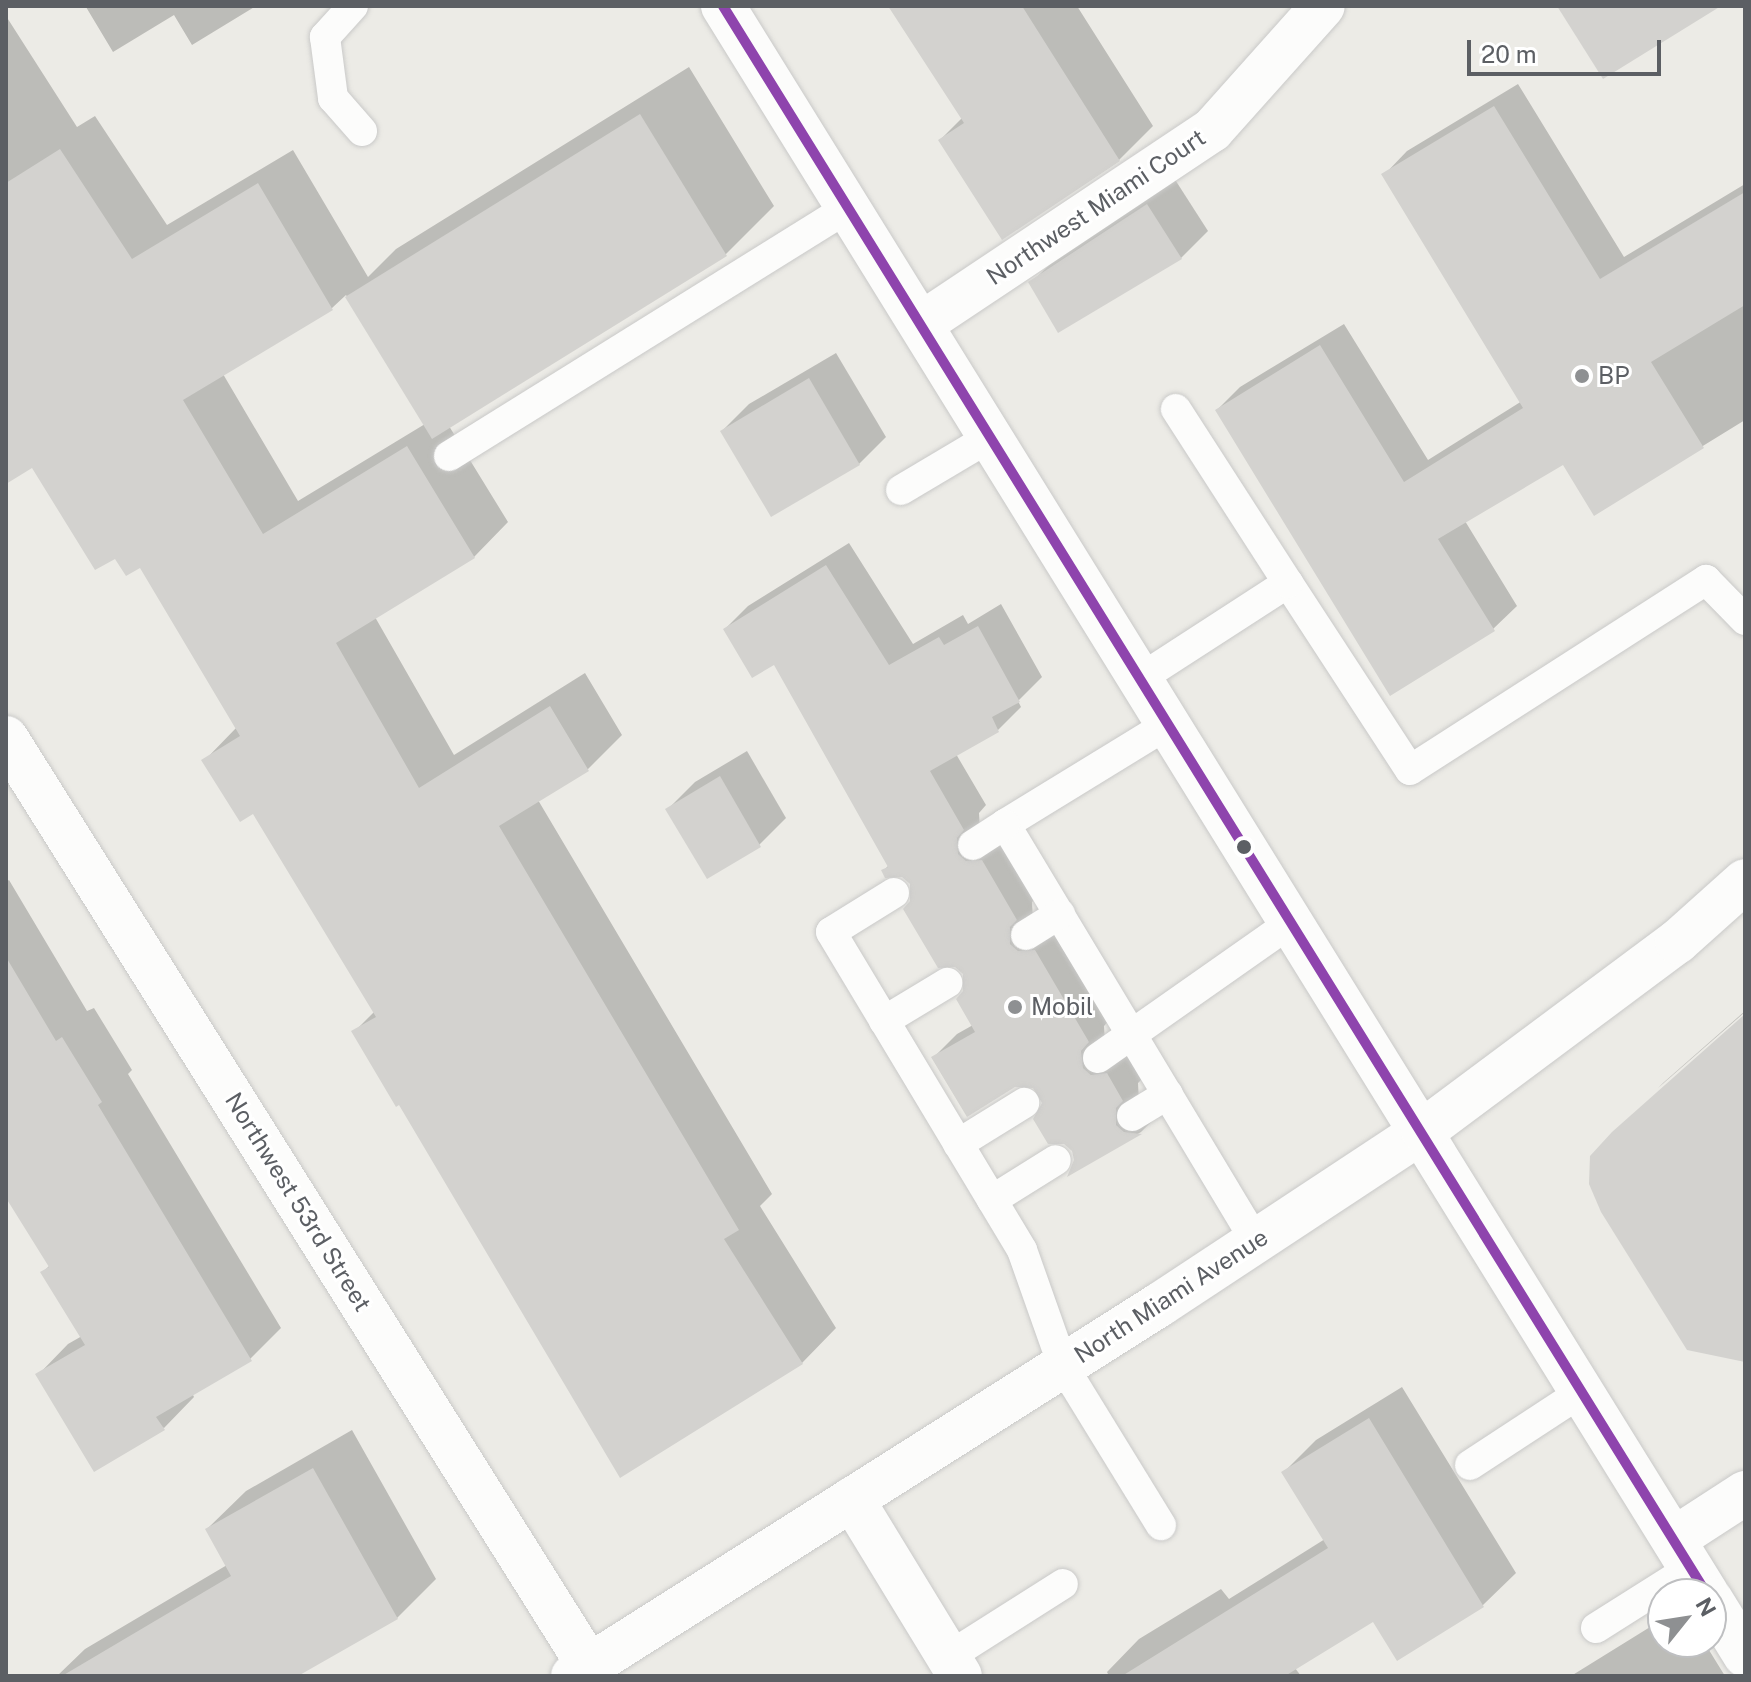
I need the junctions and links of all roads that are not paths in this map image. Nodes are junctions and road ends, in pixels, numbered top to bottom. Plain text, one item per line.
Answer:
1 (353, 6) edge
2 (723, 6) edge
3 (1323, 6) edge
4 (362, 131) dead end
5 (849, 207) junction
6 (921, 324) junction
7 (1176, 409) dead end
8 (992, 436) junction
9 (449, 456) dead end
10 (901, 490) dead end
11 (1288, 583) junction
12 (1745, 620) edge
13 (1141, 678) junction
14 (1170, 723) junction
15 (6, 738) edge
16 (1005, 824) junction
17 (973, 845) dead end
18 (1745, 881) edge
19 (894, 893) dead end
20 (1060, 914) junction
21 (1293, 921) junction
22 (1026, 935) dead end
23 (947, 983) dead end
24 (884, 1021) junction
25 (1133, 1036) junction
26 (1098, 1058) dead end
27 (1168, 1094) junction
28 (1024, 1103) dead end
29 (1132, 1116) dead end
30 (1423, 1131) junction
31 (958, 1144) junction
32 (1056, 1160) dead end
33 (992, 1200) junction
34 (1256, 1242) junction
35 (1063, 1366) junction
36 (1583, 1391) junction
37 (1470, 1465) dead end
38 (1745, 1493) edge
39 (852, 1499) junction
40 (1161, 1525) dead end
41 (1696, 1575) edge
42 (1063, 1584) dead end
43 (1596, 1628) dead end
44 (1745, 1655) edge
45 (954, 1667) edge
46 (581, 1671) edge

1 - 4 lane
2 - 5 main road
3 - 6 main road, Northwest Miami Court
5 - 6 main road
5 - 9 lane
6 - 8 main road
7 - 11 lane
8 - 10 lane
8 - 13 main road
11 - 12 lane
11 - 13 lane
13 - 14 main road
14 - 16 lane
14 - 21 main road
15 - 46 main road, Northwest 53rd Street
16 - 17 lane
16 - 20 lane
18 - 30 main road, North Miami Avenue
19 - 24 lane
20 - 22 lane
20 - 25 lane
21 - 25 lane
21 - 30 main road
23 - 24 lane
24 - 31 lane
25 - 26 lane
25 - 27 lane
27 - 29 lane
27 - 34 lane
28 - 31 lane
30 - 34 main road, North Miami Avenue
30 - 36 main road
31 - 33 lane
32 - 33 lane
33 - 35 lane
34 - 35 main road, North Miami Avenue
35 - 39 main road, North Miami Avenue
35 - 40 lane
36 - 37 lane
36 - 41 main road
38 - 41 main road
39 - 45 main road
39 - 46 main road, North Miami Avenue
41 - 43 lane
41 - 44 main road
42 - 45 lane

